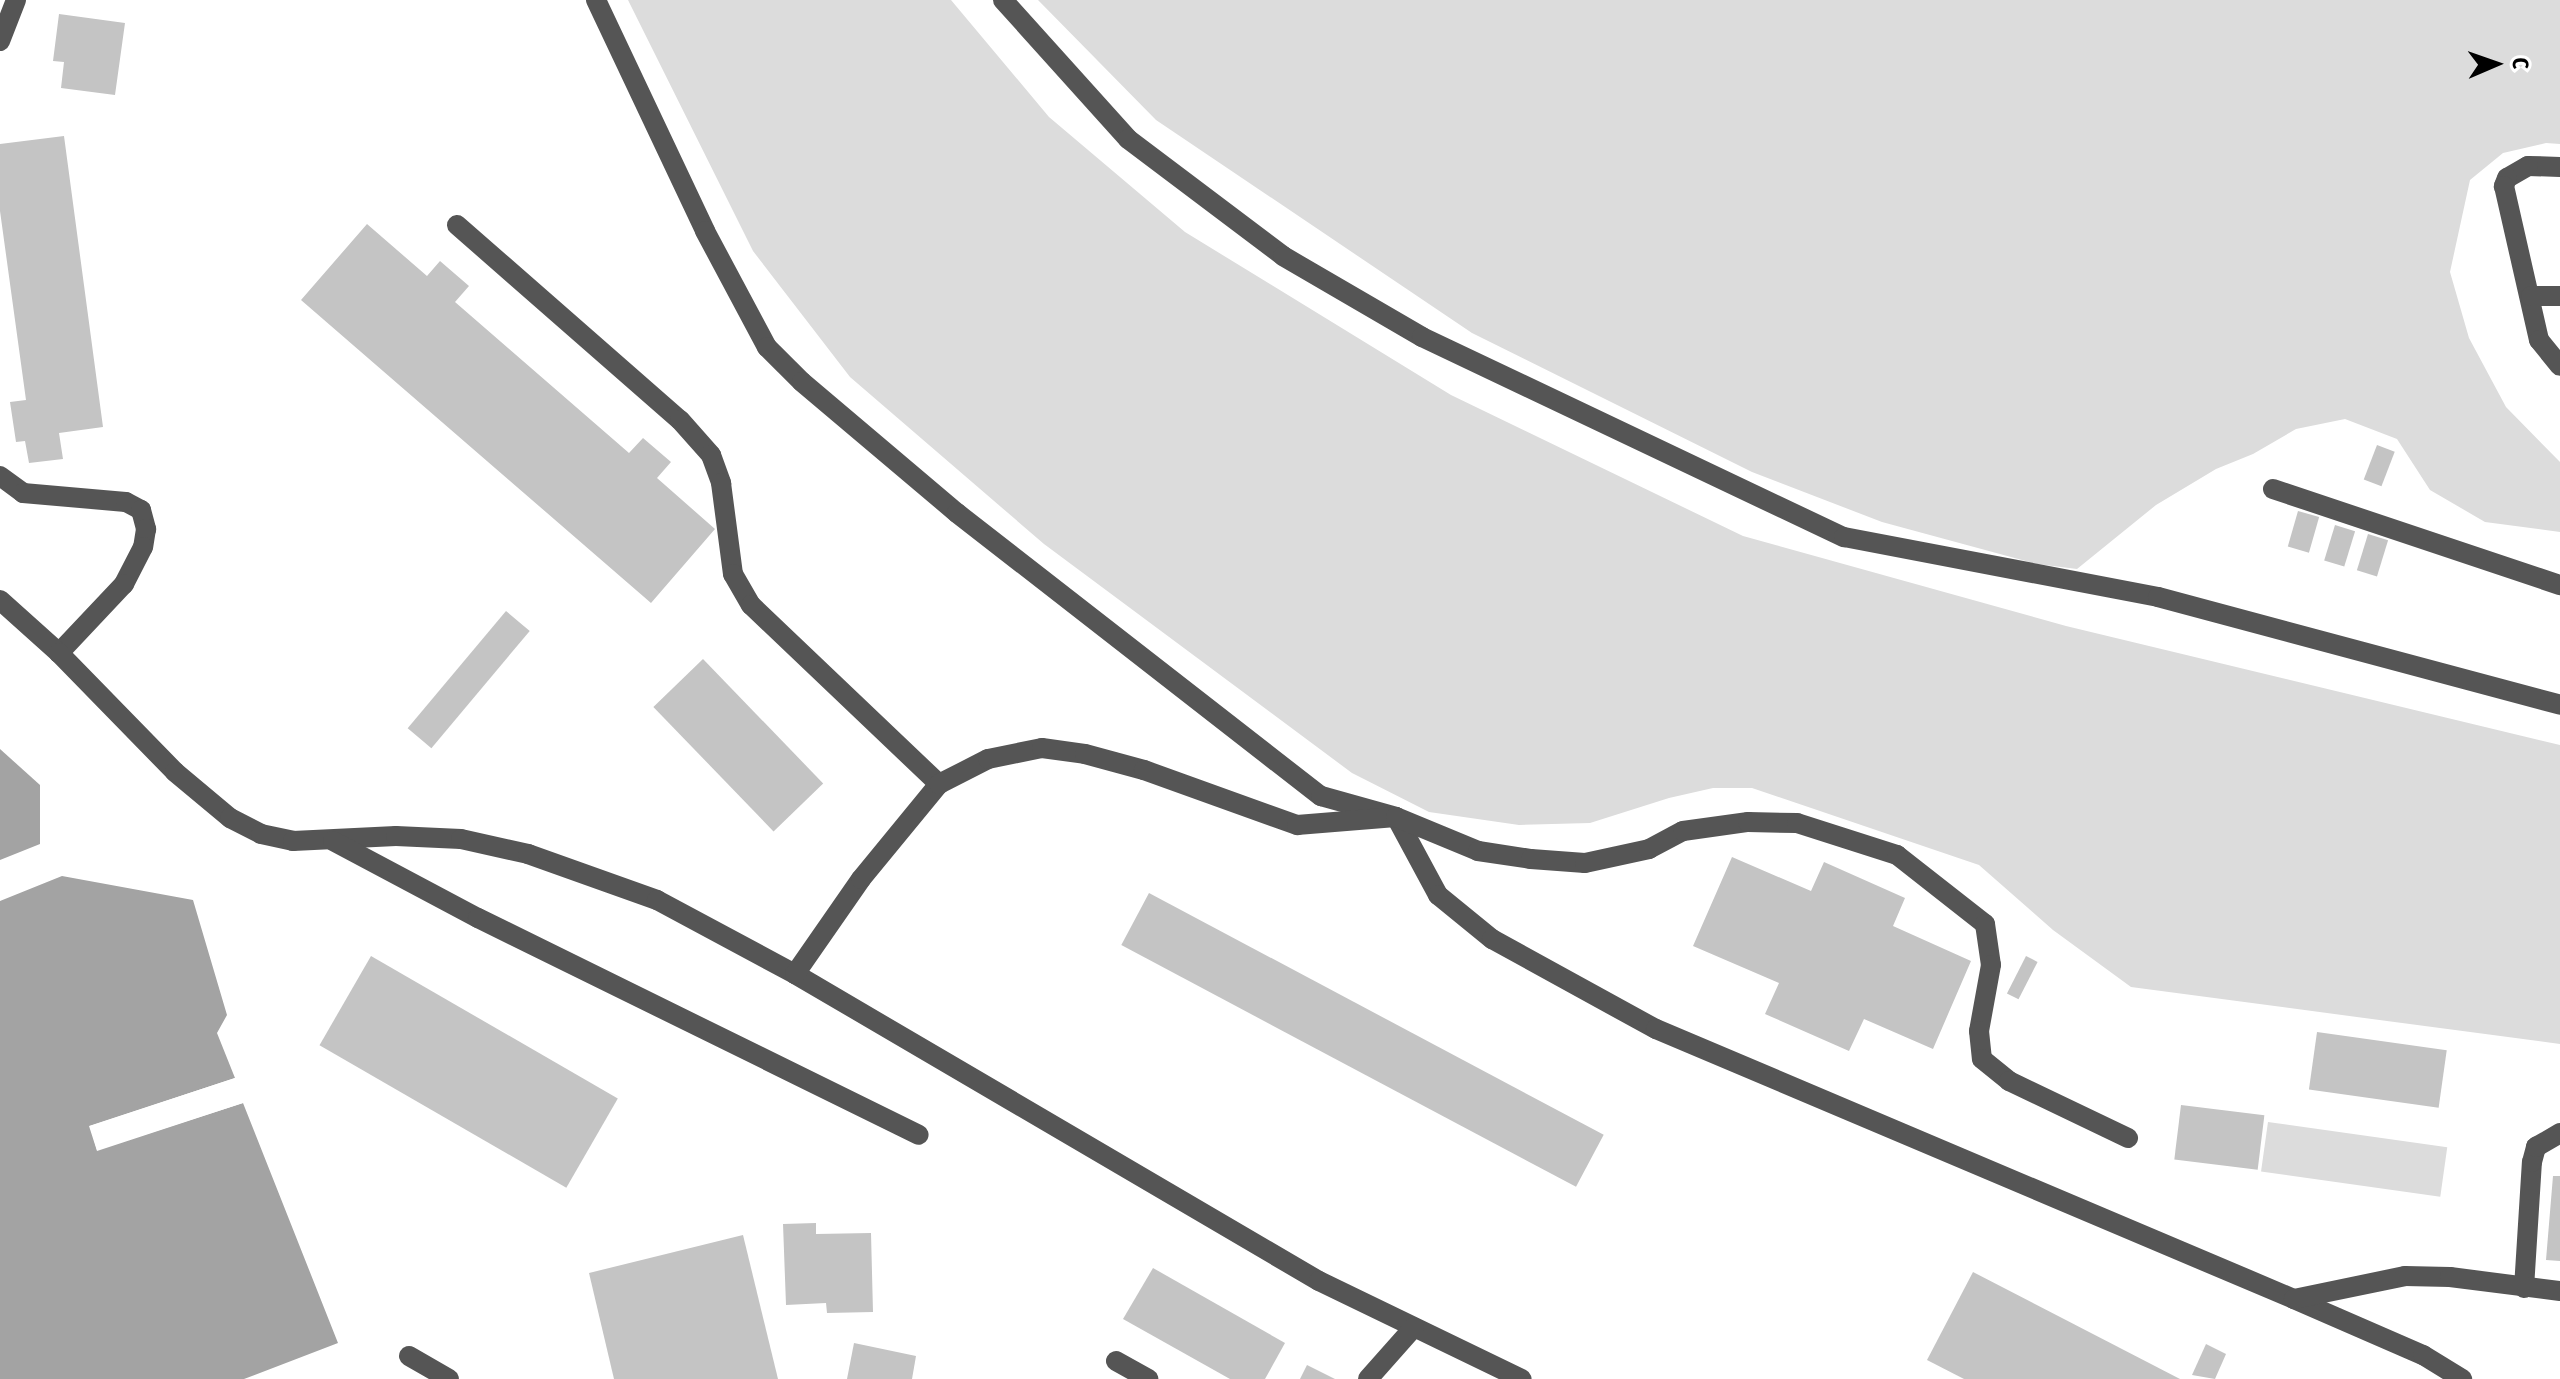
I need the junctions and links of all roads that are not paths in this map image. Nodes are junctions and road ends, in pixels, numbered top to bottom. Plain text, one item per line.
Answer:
1 (16, 0) edge
2 (596, 0) edge
3 (1003, 0) edge
4 (0, 41) edge
5 (2560, 167) edge
6 (457, 225) dead end
7 (2531, 296) junction
8 (2560, 296) edge
9 (2560, 366) edge
10 (0, 476) edge
11 (2273, 489) dead end
12 (2560, 585) edge
13 (0, 600) edge
14 (59, 653) junction
15 (2560, 705) edge
16 (939, 784) junction
17 (1396, 817) junction
18 (333, 841) junction
19 (795, 974) junction
20 (2560, 1133) edge
21 (919, 1135) dead end
22 (2128, 1138) dead end
23 (2524, 1288) junction
24 (2560, 1291) edge
25 (2294, 1299) junction
26 (1414, 1327) junction
27 (409, 1356) dead end
28 (1116, 1361) dead end
29 (1376, 1375) edge
30 (449, 1379) edge
31 (1148, 1379) edge
32 (1522, 1379) edge
33 (2462, 1379) edge

1 - 4 street
2 - 17 street
3 - 15 street
5 - 7 street
6 - 16 street
7 - 8 street
7 - 9 street
10 - 14 street
11 - 12 street
13 - 14 street
14 - 18 street
16 - 17 street
16 - 19 street
17 - 22 street
17 - 25 street
18 - 19 street
18 - 21 street
19 - 26 street
20 - 23 street
23 - 24 street
23 - 25 street
25 - 33 street
26 - 29 street
26 - 32 street
27 - 30 street
28 - 31 street

